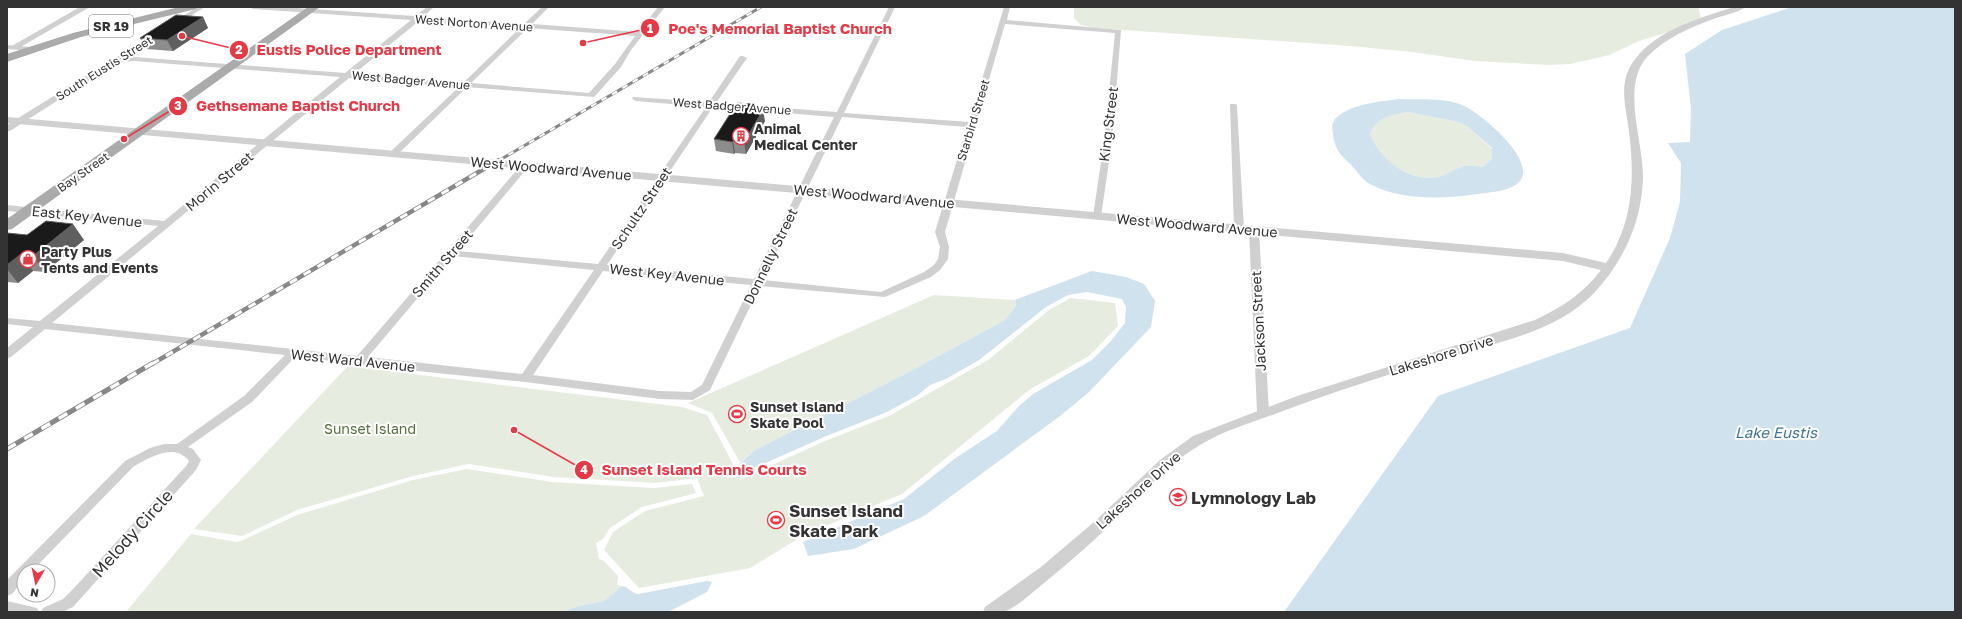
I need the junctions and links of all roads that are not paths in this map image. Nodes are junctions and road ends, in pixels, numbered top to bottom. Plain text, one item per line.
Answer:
1 (86, 7) edge
2 (192, 7) edge
3 (202, 7) edge
4 (253, 7) edge
5 (431, 7) edge
6 (546, 7) edge
7 (662, 7) edge
8 (892, 7) edge
9 (1007, 7) edge
10 (1742, 7) edge
11 (312, 9) edge
12 (170, 10) edge
13 (417, 19) junction
14 (1002, 22) junction
15 (526, 27) junction
16 (639, 34) junction
17 (11, 47) edge
18 (31, 49) junction
19 (7, 58) edge
20 (743, 58) dead end
21 (116, 61) junction
22 (232, 66) junction
23 (348, 75) junction
24 (466, 85) junction
25 (636, 98) dead end
26 (710, 104) junction
27 (1233, 106) dead end
28 (839, 114) junction
29 (7, 120) edge
30 (20, 121) junction
31 (971, 125) junction
32 (7, 129) edge
33 (139, 132) junction
34 (265, 143) junction
35 (393, 154) junction
36 (525, 166) junction
37 (662, 178) junction
38 (802, 190) junction
39 (948, 203) junction
40 (7, 208) edge
41 (28, 210) junction
42 (1097, 216) junction
43 (167, 224) junction
44 (7, 226) edge
45 (1239, 229) junction
46 (1254, 230) junction
47 (451, 253) junction
48 (601, 267) junction
49 (1608, 268) junction
50 (757, 283) junction
51 (882, 295) joint
52 (7, 321) edge
53 (42, 325) junction
54 (293, 353) junction
55 (7, 354) edge
56 (359, 360) junction
57 (525, 378) junction
58 (698, 394) joint
59 (1263, 412) junction
60 (180, 447) junction
61 (7, 590) edge
62 (7, 607) edge
63 (998, 610) edge
64 (32, 612) edge
65 (48, 612) edge

1 - 17 street
2 - 12 main road, SR 19
3 - 21 street, South Eustis Street
4 - 11 street, West Norton Avenue
5 - 13 street, Morin Street
6 - 15 street
7 - 16 street
8 - 28 street, Donnelly Street
9 - 14 street, Starbird Street
10 - 49 street, Lakeshore Drive
11 - 13 street, West Norton Avenue
11 - 22 main road, Bay Street
12 - 18 main road, SR 19
13 - 15 street, West Norton Avenue
13 - 23 street, Morin Street
14 - 31 street, Starbird Street
14 - 42 street, King Street
15 - 16 street, West Norton Avenue
15 - 24 street
16 - 24 street, West Badger Avenue
17 - 18 street
18 - 19 main road, SR 19
20 - 26 street, Schultz Street
21 - 22 street, West Badger Avenue
21 - 30 street, South Eustis Street
22 - 23 street, West Badger Avenue
22 - 33 main road, Bay Street
23 - 24 street, West Badger Avenue
23 - 34 street, Morin Street
24 - 35 street
25 - 26 street, West Badger Avenue
26 - 28 street, West Badger Avenue
26 - 37 street, Schultz Street
27 - 45 street
28 - 31 street, West Badger Avenue
28 - 38 street, Donnelly Street
29 - 30 street, West Woodward Avenue
30 - 32 street, South Eustis Street
30 - 33 street, West Woodward Avenue
31 - 39 street, Starbird Street
33 - 34 street, West Woodward Avenue
33 - 41 main road, Bay Street
34 - 35 street, West Woodward Avenue
34 - 43 street, Morin Street
35 - 36 street, West Woodward Avenue
36 - 37 street, West Woodward Avenue
36 - 47 street, Smith Street
37 - 38 street, West Woodward Avenue
37 - 48 street, Schultz Street
38 - 39 street, West Woodward Avenue
38 - 50 street, Donnelly Street
39 - 42 street, West Woodward Avenue
39 - 51 street, Starbird Street
40 - 41 street, East Key Avenue
41 - 43 street, East Key Avenue
41 - 44 main road, Bay Street
42 - 45 street, West Woodward Avenue
43 - 53 street, Morin Street
45 - 46 street, West Woodward Avenue
46 - 49 street, West Woodward Avenue
46 - 59 street, Jackson Street
47 - 48 street, West Key Avenue
47 - 56 street, Smith Street
48 - 50 street, West Key Avenue
48 - 57 street, Schultz Street
49 - 59 street, Lakeshore Drive
50 - 51 street, West Key Avenue
50 - 58 street, Donnelly Street
52 - 53 street, West Ward Avenue
53 - 54 street, West Ward Avenue
53 - 55 street, Morin Street
54 - 56 street, West Ward Avenue
54 - 60 street
56 - 57 street, West Ward Avenue
57 - 58 street, West Ward Avenue
59 - 63 street, Lakeshore Drive
60 - 61 street
60 - 65 street, Melody Circle
62 - 64 street

